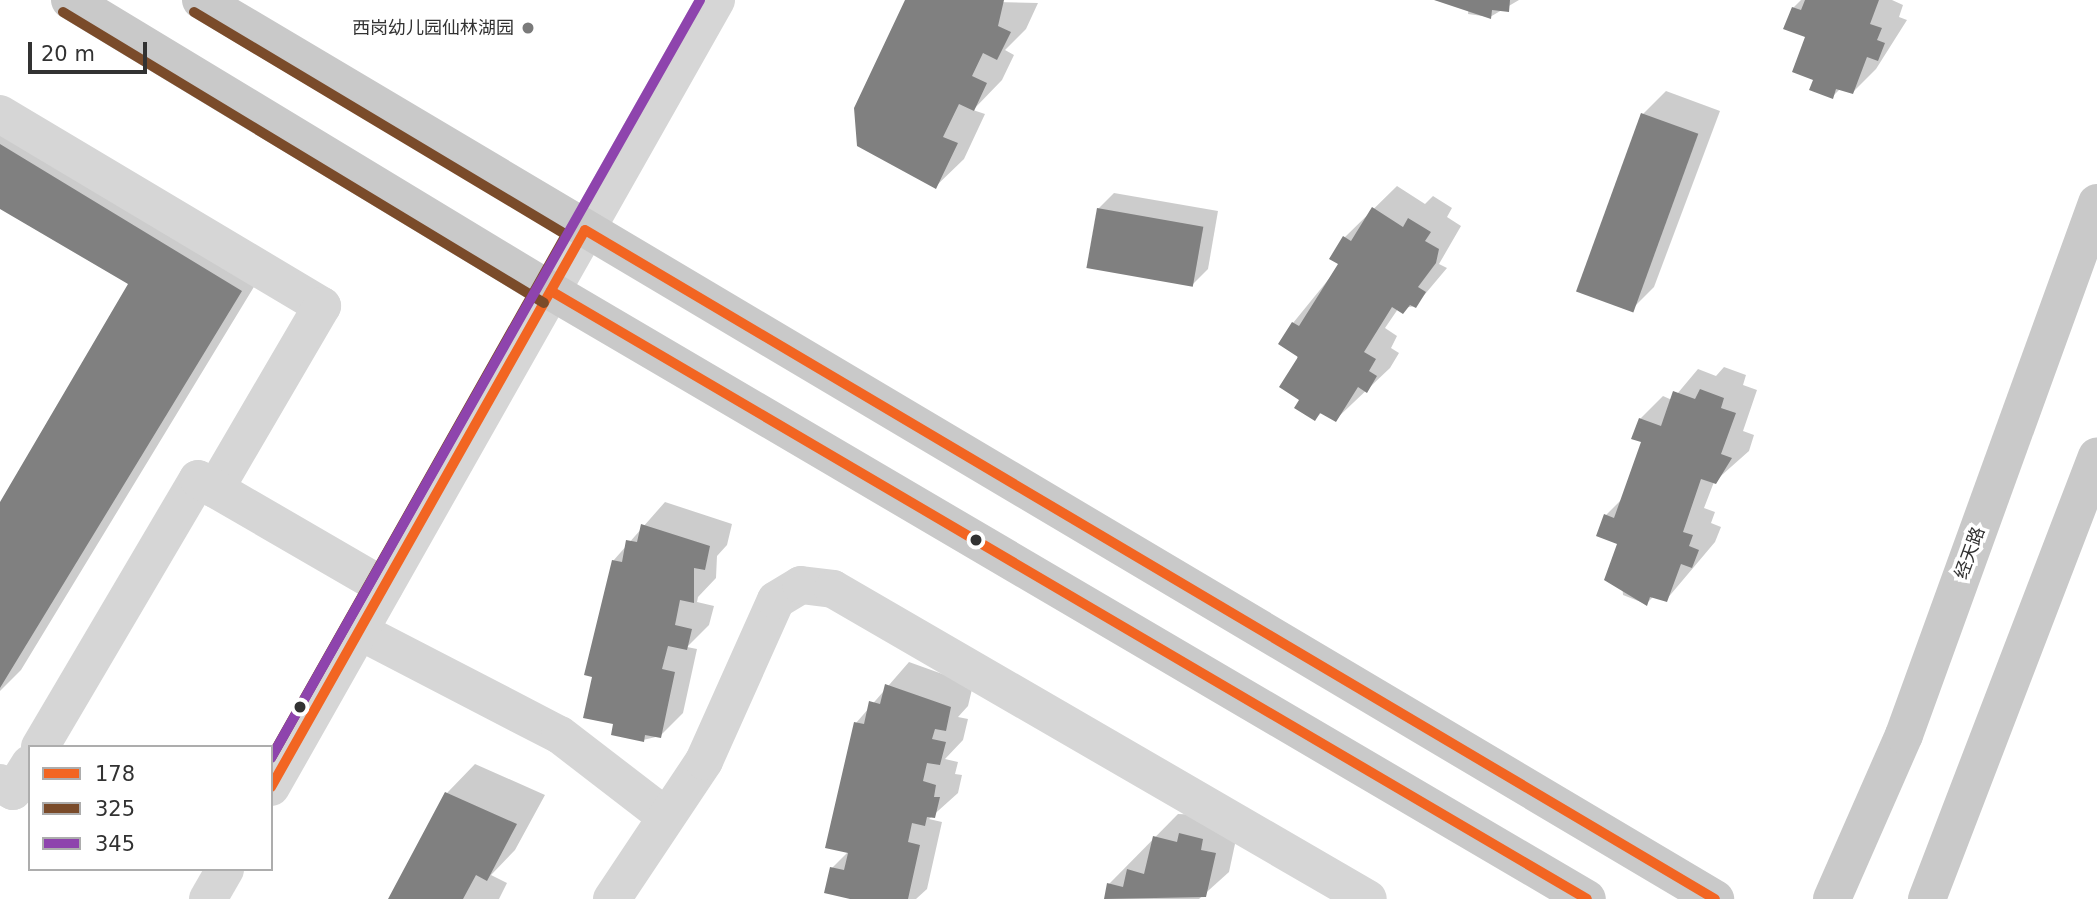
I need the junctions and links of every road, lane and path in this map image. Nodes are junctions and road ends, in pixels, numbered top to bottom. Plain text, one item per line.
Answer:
1 (70, 0) edge
2 (201, 0) edge
3 (716, 0) edge
4 (0, 114) edge
5 (2097, 203) edge
6 (585, 230) junction
7 (551, 291) junction
8 (2097, 456) edge
9 (215, 489) junction
10 (384, 587) junction
11 (359, 631) junction
12 (41, 745) edge
13 (28, 767) edge
14 (0, 783) edge
15 (273, 783) edge
16 (665, 816) junction
17 (224, 871) edge
18 (208, 899) edge
19 (612, 899) edge
20 (1368, 899) edge
21 (1587, 899) edge
22 (1715, 899) edge
23 (1832, 899) edge
24 (1927, 899) edge

1 - 7 main road
2 - 6 main road
3 - 6 street
4 - 9 street
5 - 23 main road, 经天路
6 - 7 street
6 - 22 main road
7 - 10 street
7 - 21 main road
8 - 24 main road
9 - 10 street
9 - 12 street
10 - 11 street
11 - 15 street
11 - 16 street
13 - 14 street
16 - 19 street
16 - 20 street
17 - 18 street

